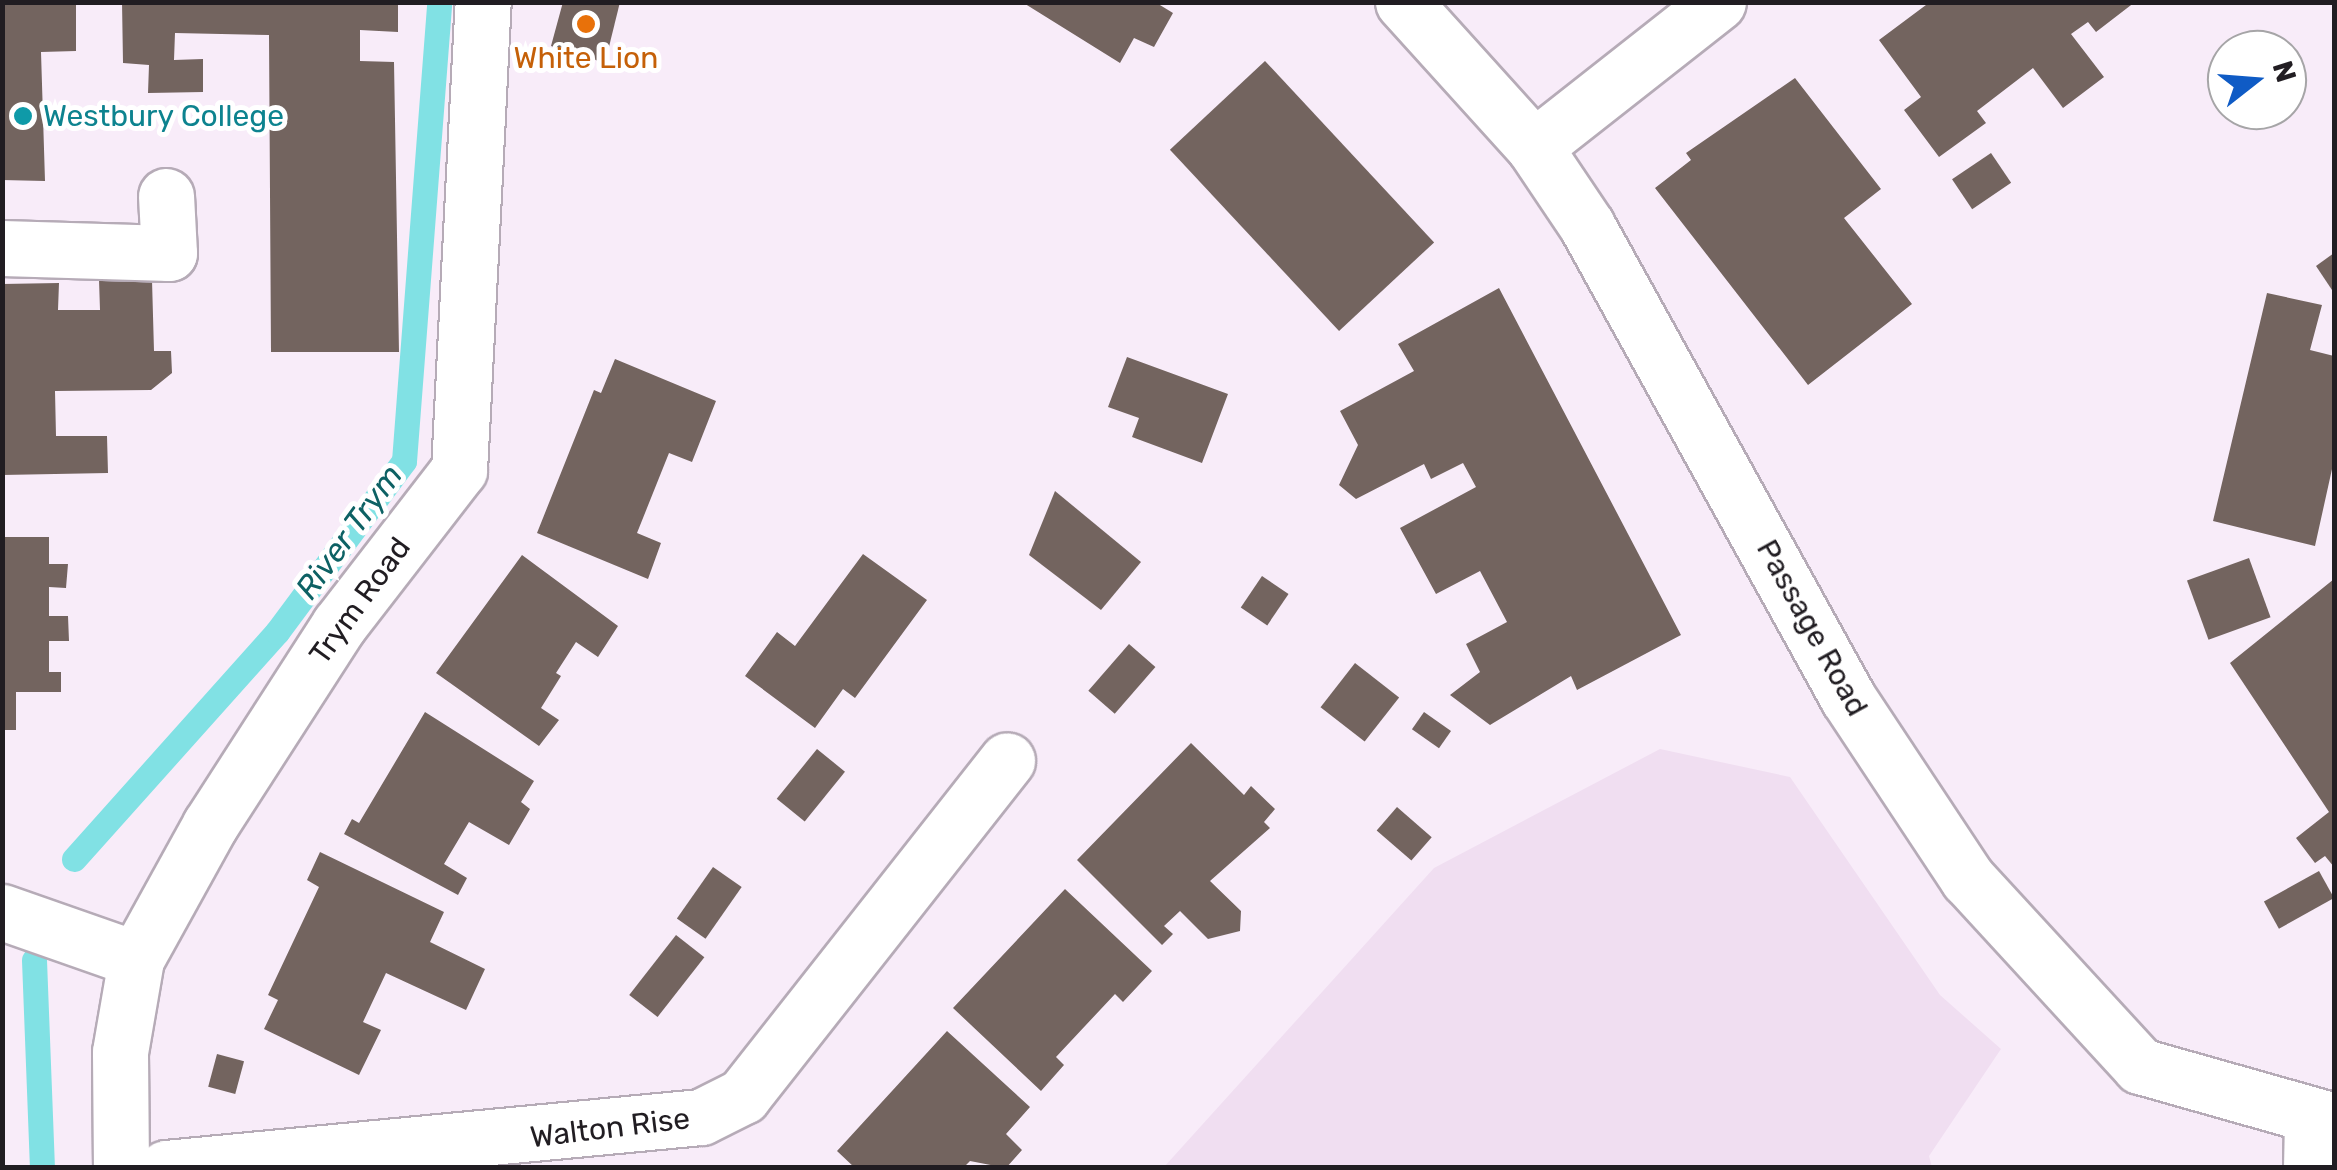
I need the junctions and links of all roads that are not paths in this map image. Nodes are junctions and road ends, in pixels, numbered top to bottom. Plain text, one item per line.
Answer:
1 (484, 2) edge
2 (1403, 2) edge
3 (1718, 2) edge
4 (1534, 147) junction
5 (166, 196) dead end
6 (2, 248) edge
7 (1007, 762) dead end
8 (2, 912) edge
9 (136, 959) junction
10 (2319, 1136) edge
11 (121, 1168) edge
12 (166, 1168) edge

1 - 9 street, Trym Road
2 - 4 street, Passage Road
3 - 4 street
4 - 10 street, Passage Road
5 - 6 street
7 - 12 street, Walton Rise
8 - 9 street
9 - 11 street, Trym Road

